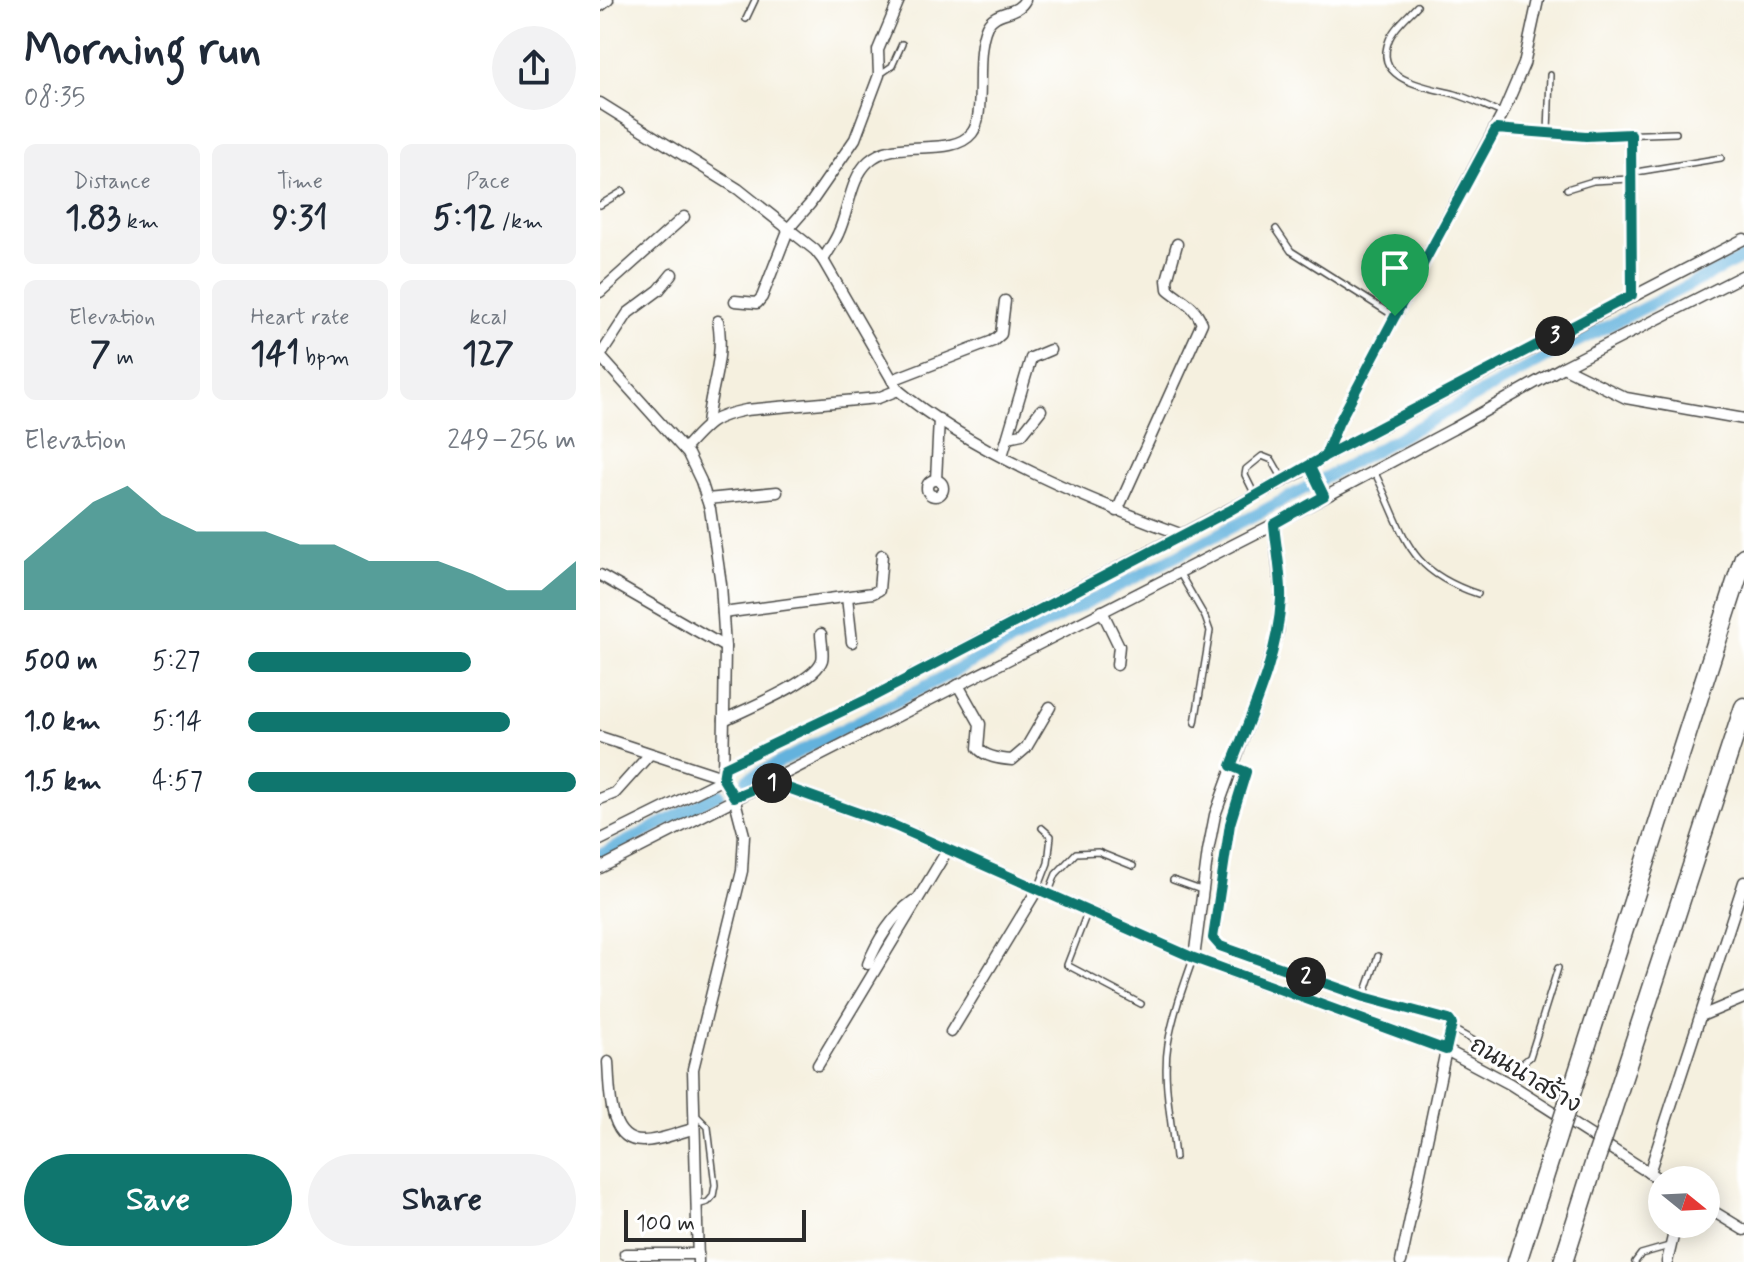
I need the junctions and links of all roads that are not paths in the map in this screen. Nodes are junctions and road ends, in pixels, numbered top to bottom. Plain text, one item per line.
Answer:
1 (608, 0) edge
2 (755, 0) edge
3 (899, 0) edge
4 (1025, 0) edge
5 (1538, 0) edge
6 (600, 6) edge
7 (1417, 6) dead end
8 (746, 19) dead end
9 (902, 44) dead end
10 (879, 75) junction
11 (1550, 75) dead end
12 (600, 103) edge
13 (1503, 113) junction
14 (1496, 129) junction
15 (1548, 133) junction
16 (1676, 133) dead end
17 (1631, 134) junction
18 (1721, 158) dead end
19 (1630, 176) junction
20 (1567, 189) dead end
21 (623, 191) dead end
22 (600, 205) edge
23 (684, 217) dead end
24 (789, 228) junction
25 (1276, 229) dead end
26 (1744, 239) edge
27 (1177, 244) dead end
28 (823, 260) junction
29 (672, 274) dead end
30 (1744, 275) edge
31 (600, 292) edge
32 (1632, 295) junction
33 (735, 301) dead end
34 (1005, 301) dead end
35 (1395, 316) junction
36 (718, 321) dead end
37 (1050, 350) dead end
38 (600, 356) edge
39 (1563, 367) junction
40 (895, 385) junction
41 (1041, 410) dead end
42 (939, 419) junction
43 (1744, 419) edge
44 (707, 425) junction
45 (1008, 437) junction
46 (684, 449) junction
47 (1002, 456) junction
48 (1325, 456) junction
49 (1311, 470) junction
50 (1374, 470) junction
51 (936, 480) dead end
52 (1284, 481) junction
53 (777, 492) dead end
54 (1322, 493) junction
55 (1255, 496) junction
56 (707, 499) junction
57 (1117, 511) junction
58 (1274, 524) junction
59 (1183, 535) junction
60 (882, 555) dead end
61 (1744, 557) edge
62 (1179, 571) junction
63 (600, 575) edge
64 (1478, 594) dead end
65 (847, 597) junction
66 (1102, 611) junction
67 (723, 613) junction
68 (821, 634) dead end
69 (852, 642) dead end
70 (725, 647) junction
71 (1117, 665) dead end
72 (958, 685) junction
73 (1050, 707) dead end
74 (1744, 707) edge
75 (724, 720) junction
76 (1195, 723) dead end
77 (600, 737) edge
78 (650, 754) junction
79 (1231, 766) junction
80 (725, 767) junction
81 (723, 779) junction
82 (771, 782) junction
83 (734, 797) junction
84 (600, 799) edge
85 (1042, 828) dead end
86 (600, 840) edge
87 (948, 849) junction
88 (1133, 866) dead end
89 (600, 868) edge
90 (1173, 880) dead end
91 (1743, 887) edge
92 (1202, 891) junction
93 (1043, 892) junction
94 (919, 898) junction
95 (1088, 912) junction
96 (1378, 956) dead end
97 (1194, 958) junction
98 (868, 964) dead end
99 (1558, 968) dead end
100 (1364, 997) junction
101 (1744, 998) edge
102 (1141, 1004) dead end
103 (1701, 1016) junction
104 (1451, 1028) junction
105 (951, 1032) dead end
106 (1446, 1050) junction
107 (608, 1062) dead end
108 (818, 1065) dead end
109 (600, 1106) edge
110 (613, 1107) junction
111 (692, 1113) junction
112 (693, 1129) junction
113 (1175, 1158) dead end
114 (1651, 1166) edge
115 (1648, 1172) edge
116 (696, 1205) junction
117 (1720, 1215) edge
118 (1744, 1230) edge
119 (1672, 1238) edge
120 (1670, 1246) junction
121 (625, 1254) dead end
122 (698, 1258) edge
123 (1401, 1262) edge
124 (1517, 1262) edge
125 (1563, 1262) edge
126 (1635, 1262) edge
127 (1667, 1262) edge

1 - 6 street
2 - 8 lane
3 - 10 street
4 - 28 street
5 - 13 street
7 - 13 lane
9 - 10 lane
10 - 24 street
11 - 15 lane
12 - 24 street
13 - 14 street
14 - 15 lane
14 - 35 street
15 - 17 lane
16 - 17 lane
17 - 19 lane
18 - 19 lane
19 - 20 lane
19 - 32 lane
21 - 22 lane
23 - 31 street
24 - 28 street
24 - 33 street
25 - 35 lane
26 - 32 street
27 - 57 street
28 - 40 street
29 - 38 street
30 - 39 street
32 - 48 street
34 - 40 street
35 - 48 street
36 - 44 street
37 - 45 street
38 - 46 street
39 - 43 street
39 - 50 street
40 - 42 street
40 - 44 street
41 - 45 street
42 - 47 street
42 - 51 street
44 - 46 street
45 - 47 street
46 - 56 street
47 - 57 street
48 - 49 street
49 - 52 street
49 - 54 street
50 - 54 street
50 - 64 lane
52 - 55 street
52 - 55 lane
53 - 56 street
54 - 58 street
55 - 59 street
56 - 67 street
57 - 59 street
58 - 62 street
58 - 79 street
59 - 80 street
60 - 65 street
61 - 124 highway, bridge
62 - 66 street
62 - 76 lane
63 - 70 street
65 - 67 street
65 - 69 street
66 - 71 street
66 - 72 street
67 - 70 street
68 - 75 street
70 - 75 street
72 - 73 street
72 - 82 street
74 - 125 highway, bridge
75 - 80 street
77 - 78 street
78 - 81 street
78 - 84 street
79 - 92 street
79 - 100 lane
80 - 81 street
81 - 83 street
81 - 86 street
82 - 83 street
82 - 87 street, ถนนนาสร้าง
83 - 89 street
83 - 111 street
85 - 93 lane
87 - 93 street, ถนนนาสร้าง
87 - 94 street
88 - 93 lane
90 - 92 lane
91 - 103 street
92 - 97 street
93 - 95 street, ถนนนาสร้าง
93 - 105 street
94 - 98 street
94 - 108 street
95 - 97 street, ถนนนาสร้าง
95 - 102 lane
96 - 100 lane
97 - 106 street, ถนนนาสร้าง
97 - 113 lane
99 - 104 lane
100 - 104 lane
101 - 103 street
103 - 114 street
104 - 106 lane
106 - 115 street, ถนนนาสร้าง
106 - 123 street
107 - 110 street
109 - 110 street
110 - 112 street
111 - 112 street
111 - 116 lane
112 - 116 street
116 - 122 street
117 - 118 street
119 - 120 street
120 - 126 lane
120 - 127 street
121 - 122 street

